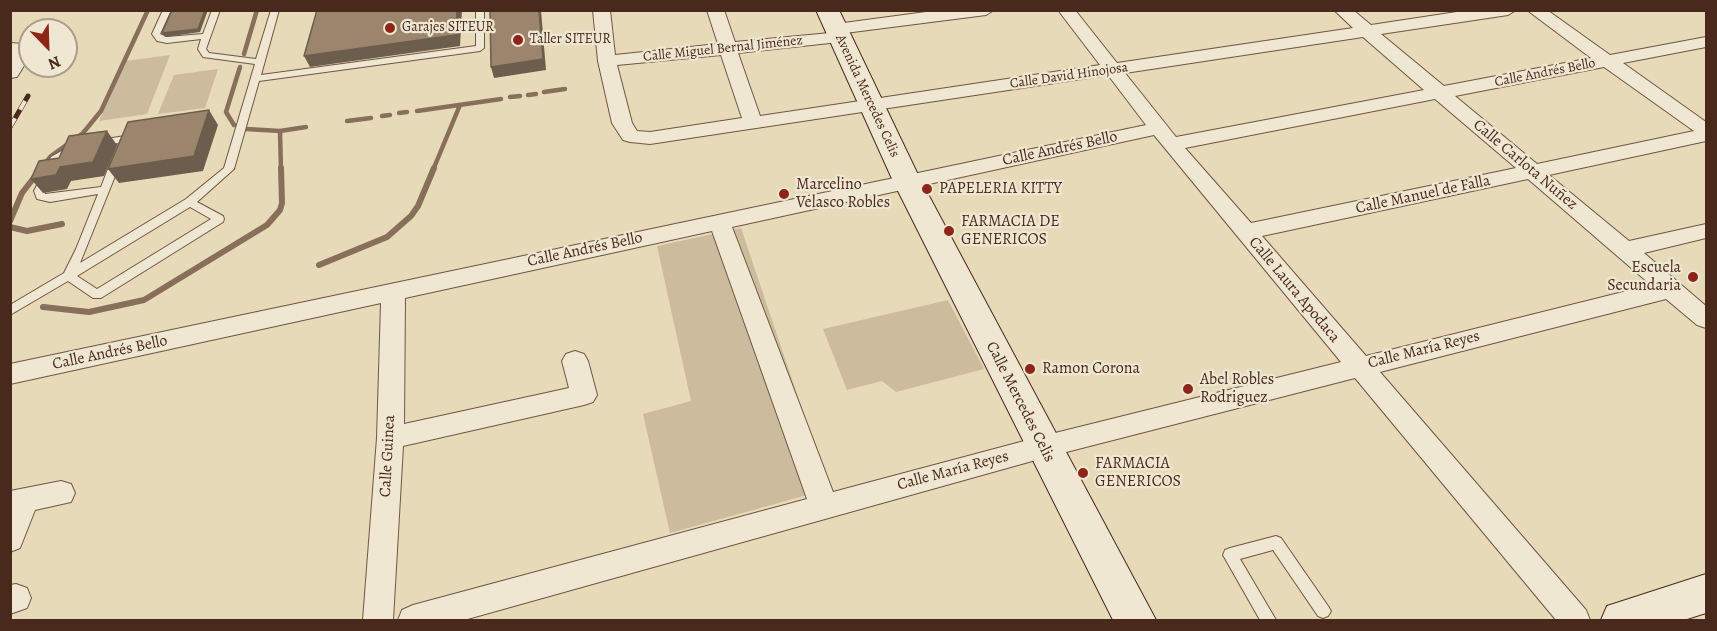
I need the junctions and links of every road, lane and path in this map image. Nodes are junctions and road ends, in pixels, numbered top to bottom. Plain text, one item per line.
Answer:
1 (167, 10) edge
2 (216, 10) edge
3 (275, 10) edge
4 (480, 10) edge
5 (601, 10) edge
6 (715, 10) edge
7 (986, 10) edge
8 (1065, 10) edge
9 (1342, 10) edge
10 (1508, 10) edge
11 (1534, 10) edge
12 (834, 26) edge
13 (1367, 32) junction
14 (206, 36) junction
15 (1707, 42) edge
16 (10, 48) edge
17 (728, 48) junction
18 (607, 61) junction
19 (1605, 61) junction
20 (260, 62) junction
21 (1112, 69) junction
22 (10, 73) edge
23 (255, 79) junction
24 (1440, 93) junction
25 (871, 105) junction
26 (753, 123) junction
27 (1707, 133) edge
28 (1165, 136) junction
29 (1533, 172) junction
30 (907, 181) junction
31 (105, 190) junction
32 (190, 202) junction
33 (719, 221) junction
34 (1707, 231) edge
35 (1246, 232) junction
36 (1625, 250) junction
37 (68, 276) junction
38 (1671, 289) junction
39 (393, 291) junction
40 (10, 311) edge
41 (1707, 319) edge
42 (575, 361) dead end
43 (1358, 367) junction
44 (10, 374) edge
45 (390, 438) junction
46 (1042, 447) junction
47 (61, 493) dead end
48 (18, 501) edge
49 (824, 507) junction
50 (10, 539) edge
51 (1707, 594) edge
52 (1323, 611) dead end
53 (1626, 620) edge
54 (378, 621) edge
55 (413, 621) edge
56 (1135, 621) edge
57 (1268, 621) edge
58 (1575, 621) edge

1 - 14 lane
2 - 14 lane
3 - 20 lane
4 - 23 lane
5 - 18 street
6 - 17 street
7 - 12 street, Calle Miguel Bernal Jiménez
8 - 21 street, Calle Laura Apodaca
9 - 13 street, Calle Carlota Nuñez
10 - 13 street, Calle David Hinojosa
11 - 19 street
12 - 17 street, Calle Miguel Bernal Jiménez
12 - 25 main road, Avenida Mercedes Celis
13 - 21 street, Calle David Hinojosa
13 - 24 street, Calle Carlota Nuñez
14 - 20 lane
15 - 19 street, Calle Andrés Bello
16 - 22 street
17 - 18 street, Calle Miguel Bernal Jiménez
17 - 26 street
18 - 26 street, Calle David Hinojosa
19 - 24 street, Calle Andrés Bello
19 - 27 street
20 - 23 lane
21 - 25 street, Calle David Hinojosa
21 - 28 street, Calle Laura Apodaca
23 - 32 lane
24 - 28 street, Calle Andrés Bello
24 - 29 street, Calle Carlota Nuñez
25 - 26 street, Calle David Hinojosa
25 - 30 main road, Avenida Mercedes Celis
27 - 29 street, Calle Manuel de Falla
28 - 30 street, Calle Andrés Bello
28 - 35 street, Calle Laura Apodaca
29 - 35 street, Calle Manuel de Falla
29 - 36 street, Calle Carlota Nuñez
30 - 33 street, Calle Andrés Bello
30 - 46 main road, Calle Mercedes Celis
31 - 31 lane
31 - 37 lane
32 - 37 lane
32 - 37 lane
33 - 39 street, Calle Andrés Bello
33 - 49 street
34 - 36 street
35 - 43 street, Calle Laura Apodaca
36 - 38 street, Calle Carlota Nuñez
37 - 40 lane
38 - 41 street, Calle Carlota Nuñez
38 - 43 street, Calle María Reyes
39 - 44 street, Calle Andrés Bello
39 - 45 street, Calle Guinea
42 - 45 street
43 - 46 street, Calle María Reyes
43 - 58 street, Calle Laura Apodaca
45 - 54 street, Calle Guinea
46 - 49 street, Calle María Reyes
46 - 56 main road, Calle Mercedes Celis
47 - 48 street
48 - 50 street
49 - 55 street, Calle María Reyes
51 - 53 main road
52 - 57 lane

